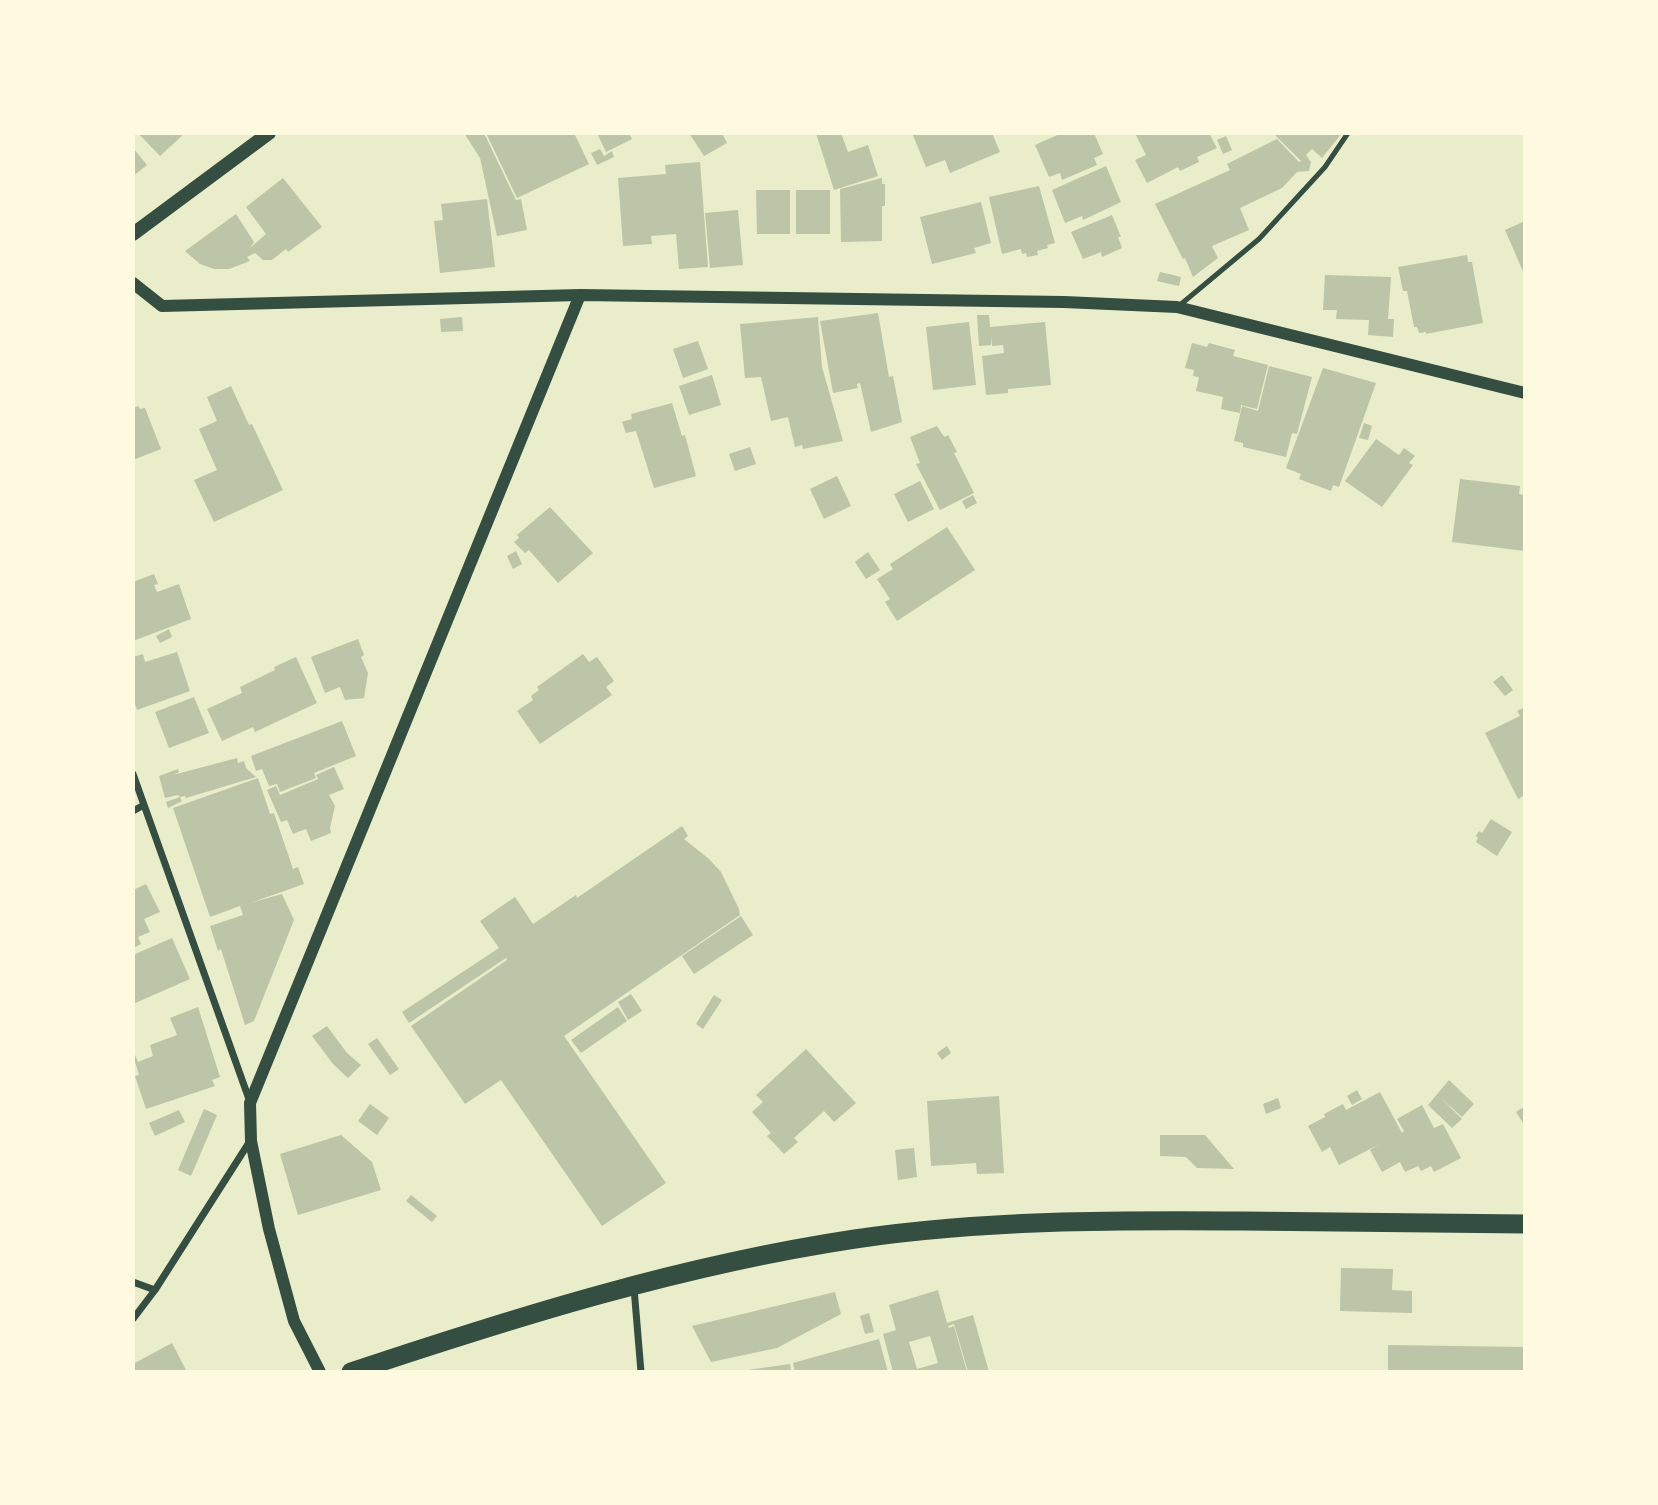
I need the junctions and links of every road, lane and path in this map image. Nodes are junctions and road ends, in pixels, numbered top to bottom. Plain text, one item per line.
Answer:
1 (270, 133) edge
2 (1348, 133) edge
3 (133, 234) edge
4 (133, 283) edge
5 (580, 295) junction
6 (1177, 307) junction
7 (1525, 393) edge
8 (133, 774) edge
9 (144, 805) junction
10 (133, 811) edge
11 (250, 1103) junction
12 (251, 1141) junction
13 (1525, 1224) edge
14 (133, 1282) edge
15 (634, 1284) junction
16 (155, 1290) junction
17 (133, 1319) edge
18 (320, 1372) edge
19 (351, 1372) edge
20 (641, 1372) edge

1 - 3 main road
2 - 6 lane
4 - 5 street
5 - 6 street
5 - 11 street
6 - 7 street
8 - 9 street
9 - 10 street
9 - 11 street
11 - 12 street
12 - 16 street
12 - 18 street
13 - 15 highway
14 - 16 street
15 - 19 highway
15 - 20 street
16 - 17 street

